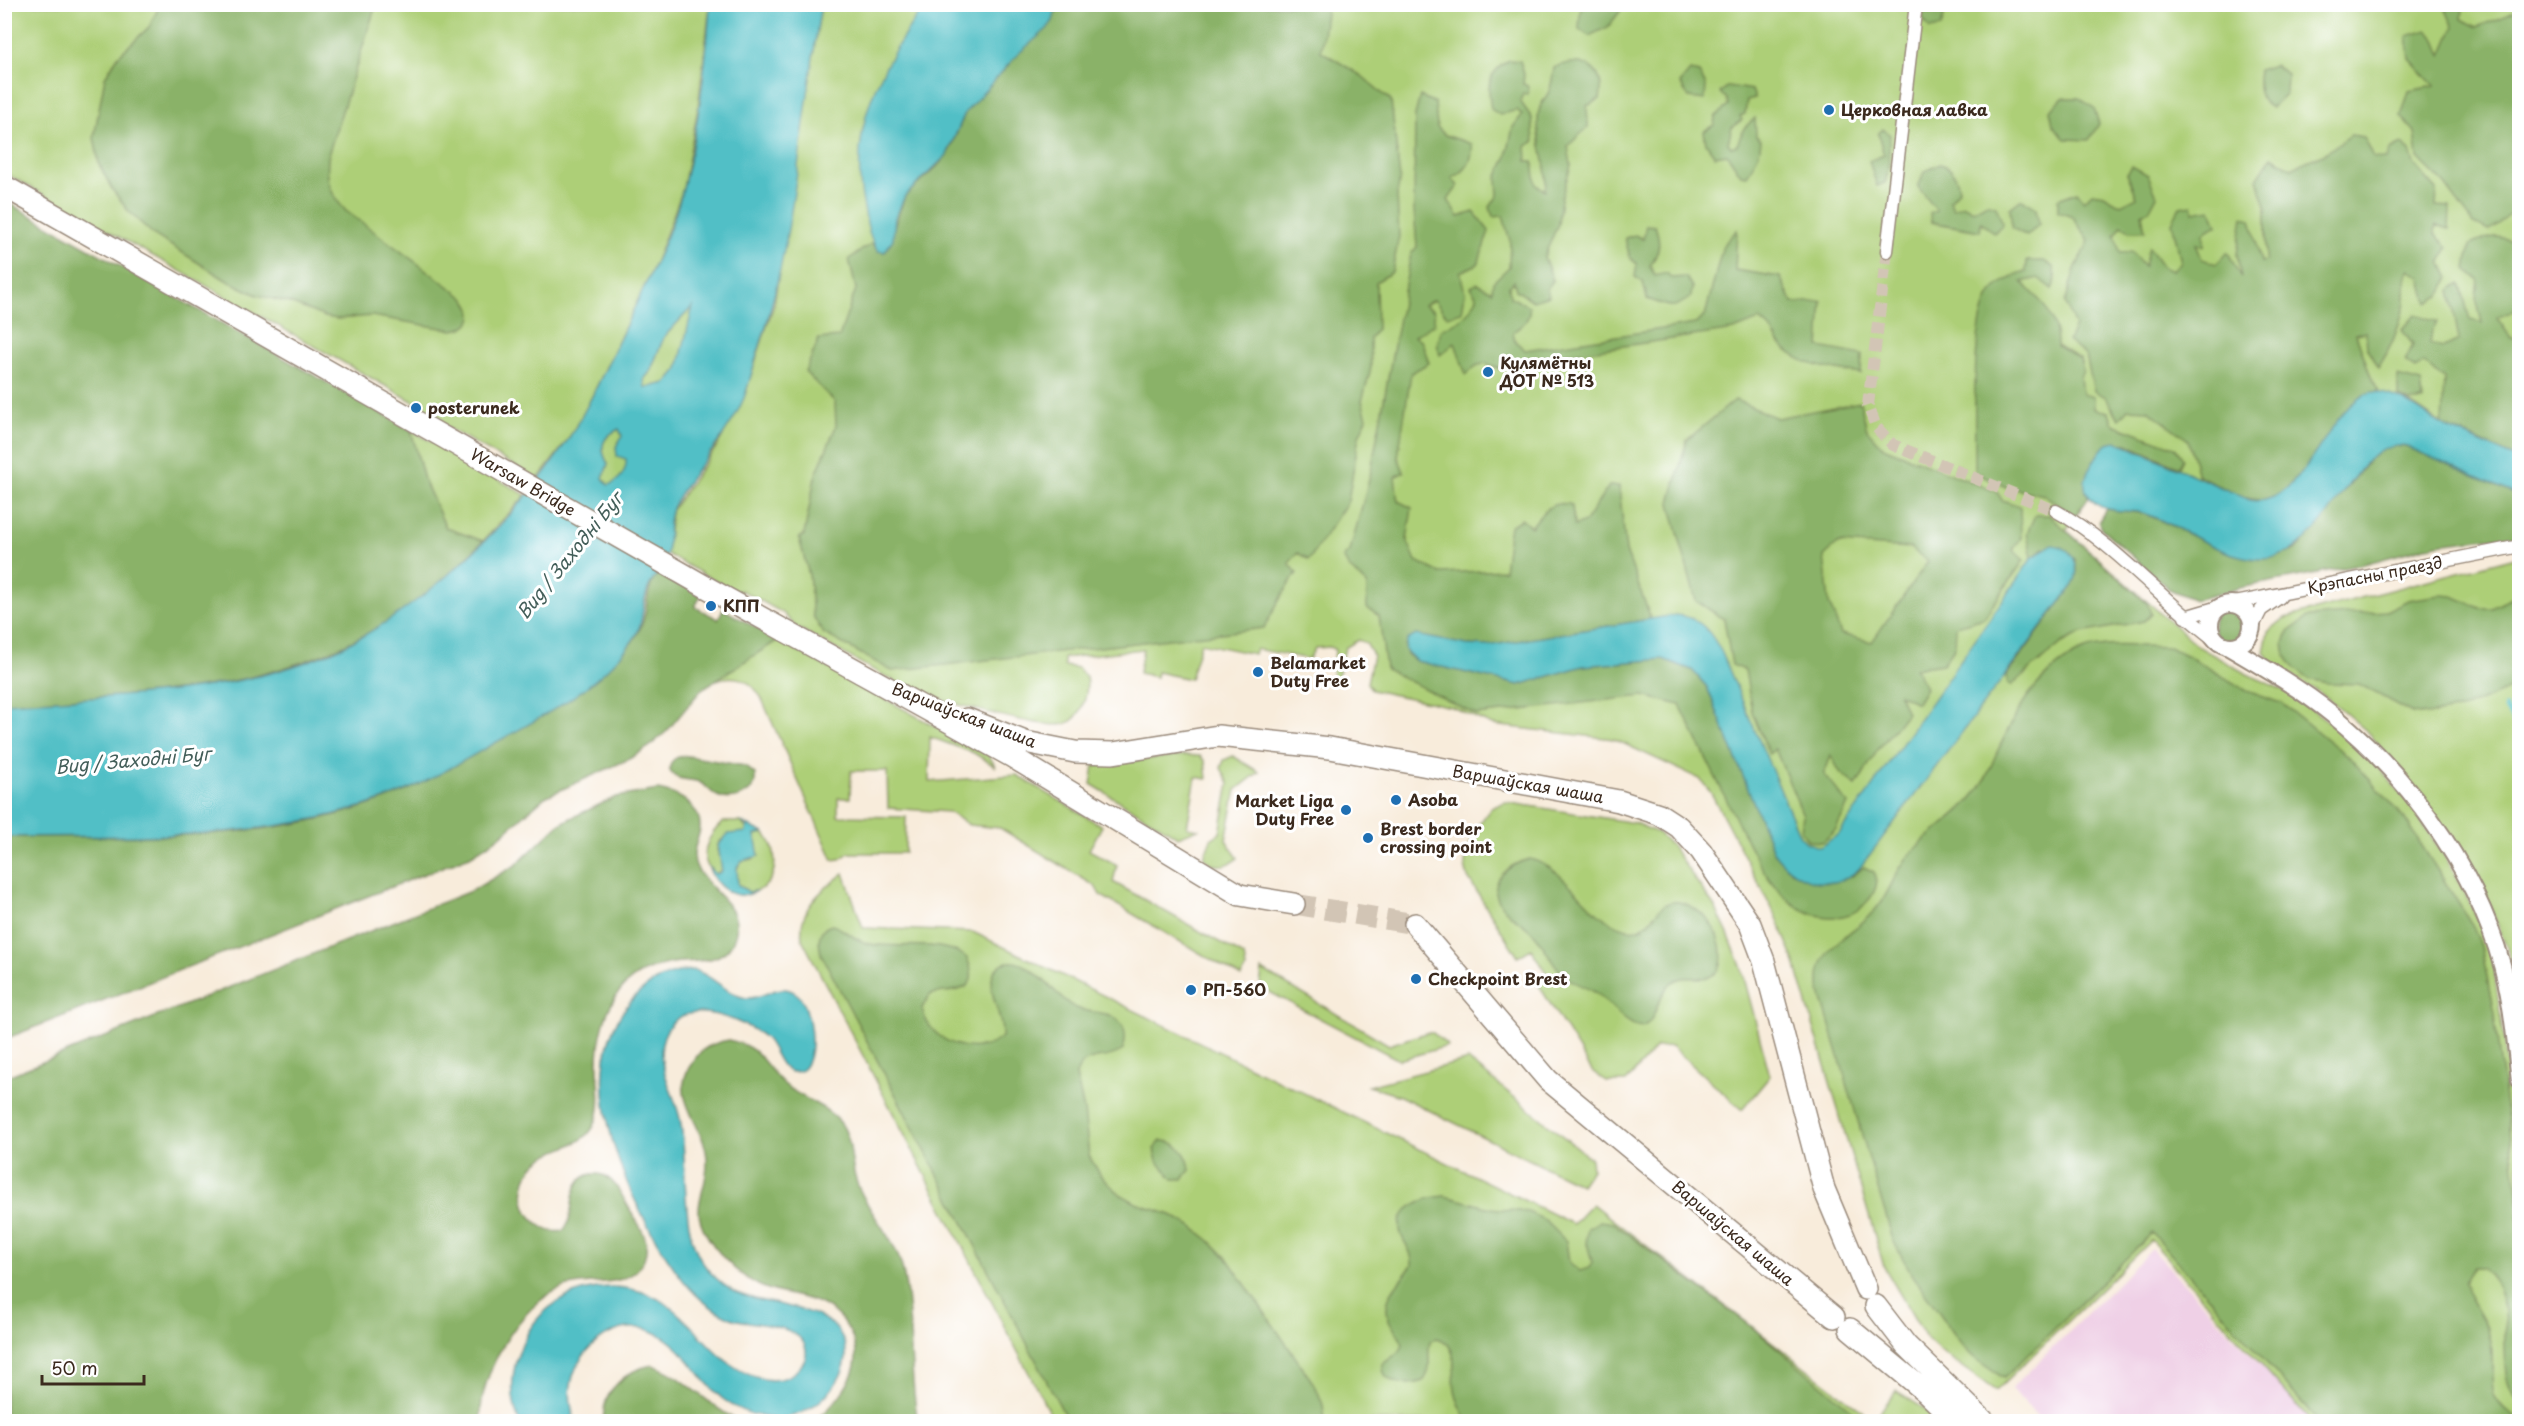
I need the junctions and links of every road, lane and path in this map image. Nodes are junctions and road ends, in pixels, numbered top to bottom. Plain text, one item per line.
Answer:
1 (1916, 4) edge
2 (4, 186) edge
3 (1887, 251) tunnel mouth
4 (2056, 511) tunnel mouth
5 (2520, 546) edge
6 (706, 587) joint
7 (2289, 592) junction
8 (2226, 605) junction
9 (2185, 617) junction
10 (2252, 628) junction
11 (2220, 643) junction
12 (2270, 672) junction
13 (884, 684) junction
14 (1294, 904) tunnel mouth
15 (1415, 924) tunnel mouth
16 (2520, 1080) edge
17 (1957, 1422) edge
18 (1985, 1422) edge

1 - 3 street
2 - 6 highway, Warsaw Bridge
4 - 9 street
5 - 7 street, Крэпасны праезд
6 - 13 highway, Варшаўская шаша
7 - 8 street, Крэпасны праезд
7 - 10 street
8 - 9 street, Крэпасны праезд
8 - 10 street
8 - 11 street
9 - 11 street
10 - 11 street
10 - 12 street
11 - 12 street
12 - 16 street
13 - 14 highway, Варшаўская шаша
13 - 18 highway, Варшаўская шаша
15 - 17 highway

